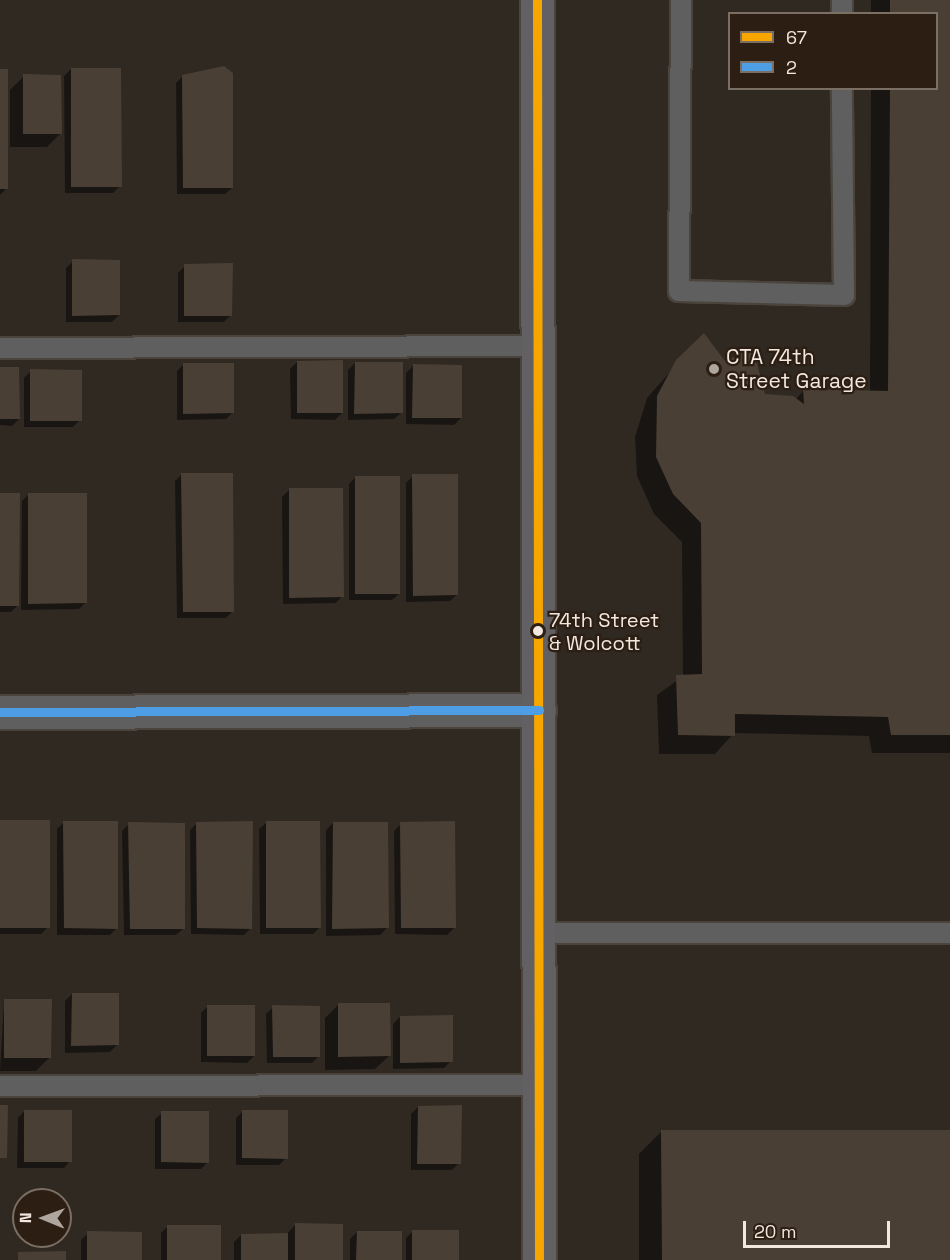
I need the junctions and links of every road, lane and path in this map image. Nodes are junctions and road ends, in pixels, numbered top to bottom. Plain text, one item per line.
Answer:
1 (537, 0) edge
2 (681, 0) edge
3 (842, 90) edge
4 (538, 346) junction
5 (0, 348) edge
6 (539, 710) junction
7 (0, 712) edge
8 (539, 933) junction
9 (950, 933) edge
10 (539, 1085) junction
11 (0, 1086) edge
12 (539, 1260) edge

1 - 4 street
2 - 3 lane
4 - 5 lane
4 - 6 street
6 - 7 street
6 - 8 street
8 - 9 lane
8 - 10 street
10 - 11 lane
10 - 12 street

